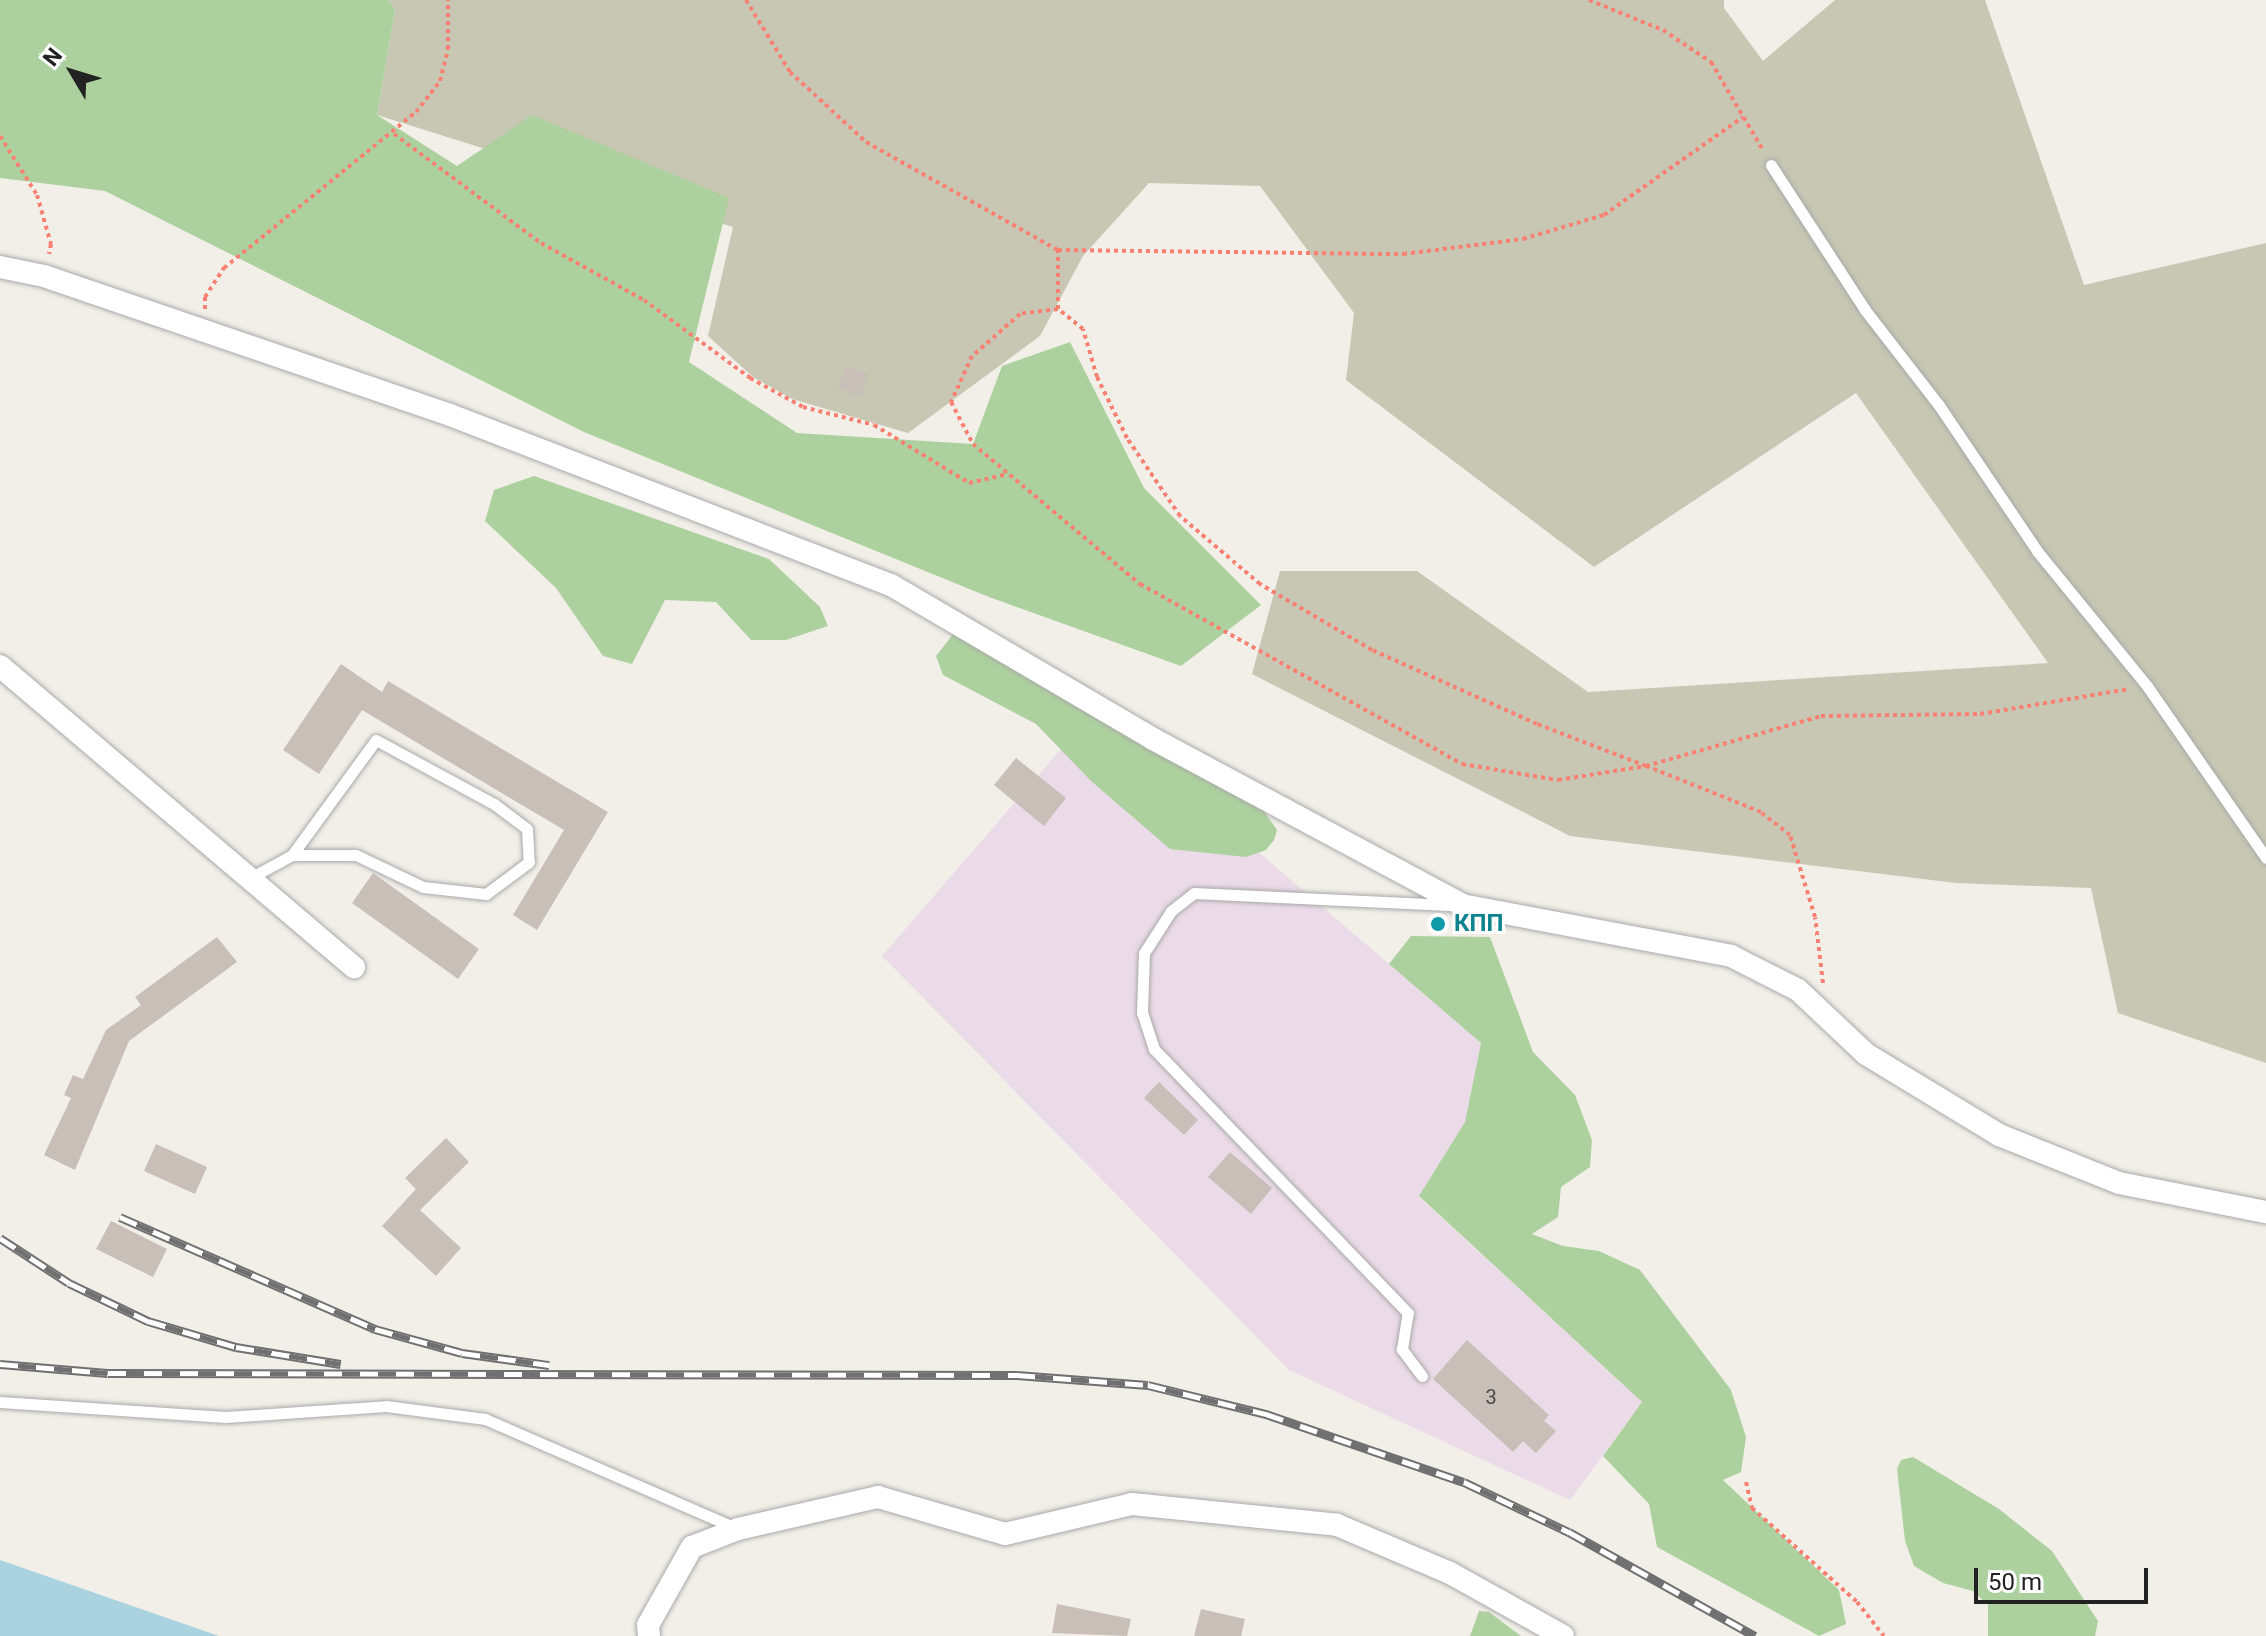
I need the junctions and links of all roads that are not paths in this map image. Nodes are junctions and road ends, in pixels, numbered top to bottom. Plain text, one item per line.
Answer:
1 (1771, 165) road end
2 (0, 267) edge
3 (0, 666) edge
4 (292, 855) junction
5 (2266, 858) edge
6 (250, 878) junction
7 (1462, 905) junction
8 (354, 967) dead end
9 (2266, 1212) edge
10 (1422, 1376) dead end
11 (0, 1402) edge
12 (738, 1529) junction
13 (649, 1636) edge
14 (1563, 1636) edge

1 - 5 lane
2 - 7 street
3 - 6 street
4 - 4 lane
4 - 6 lane
6 - 8 street
7 - 9 street
7 - 10 lane
11 - 12 lane
12 - 13 street
12 - 14 street

